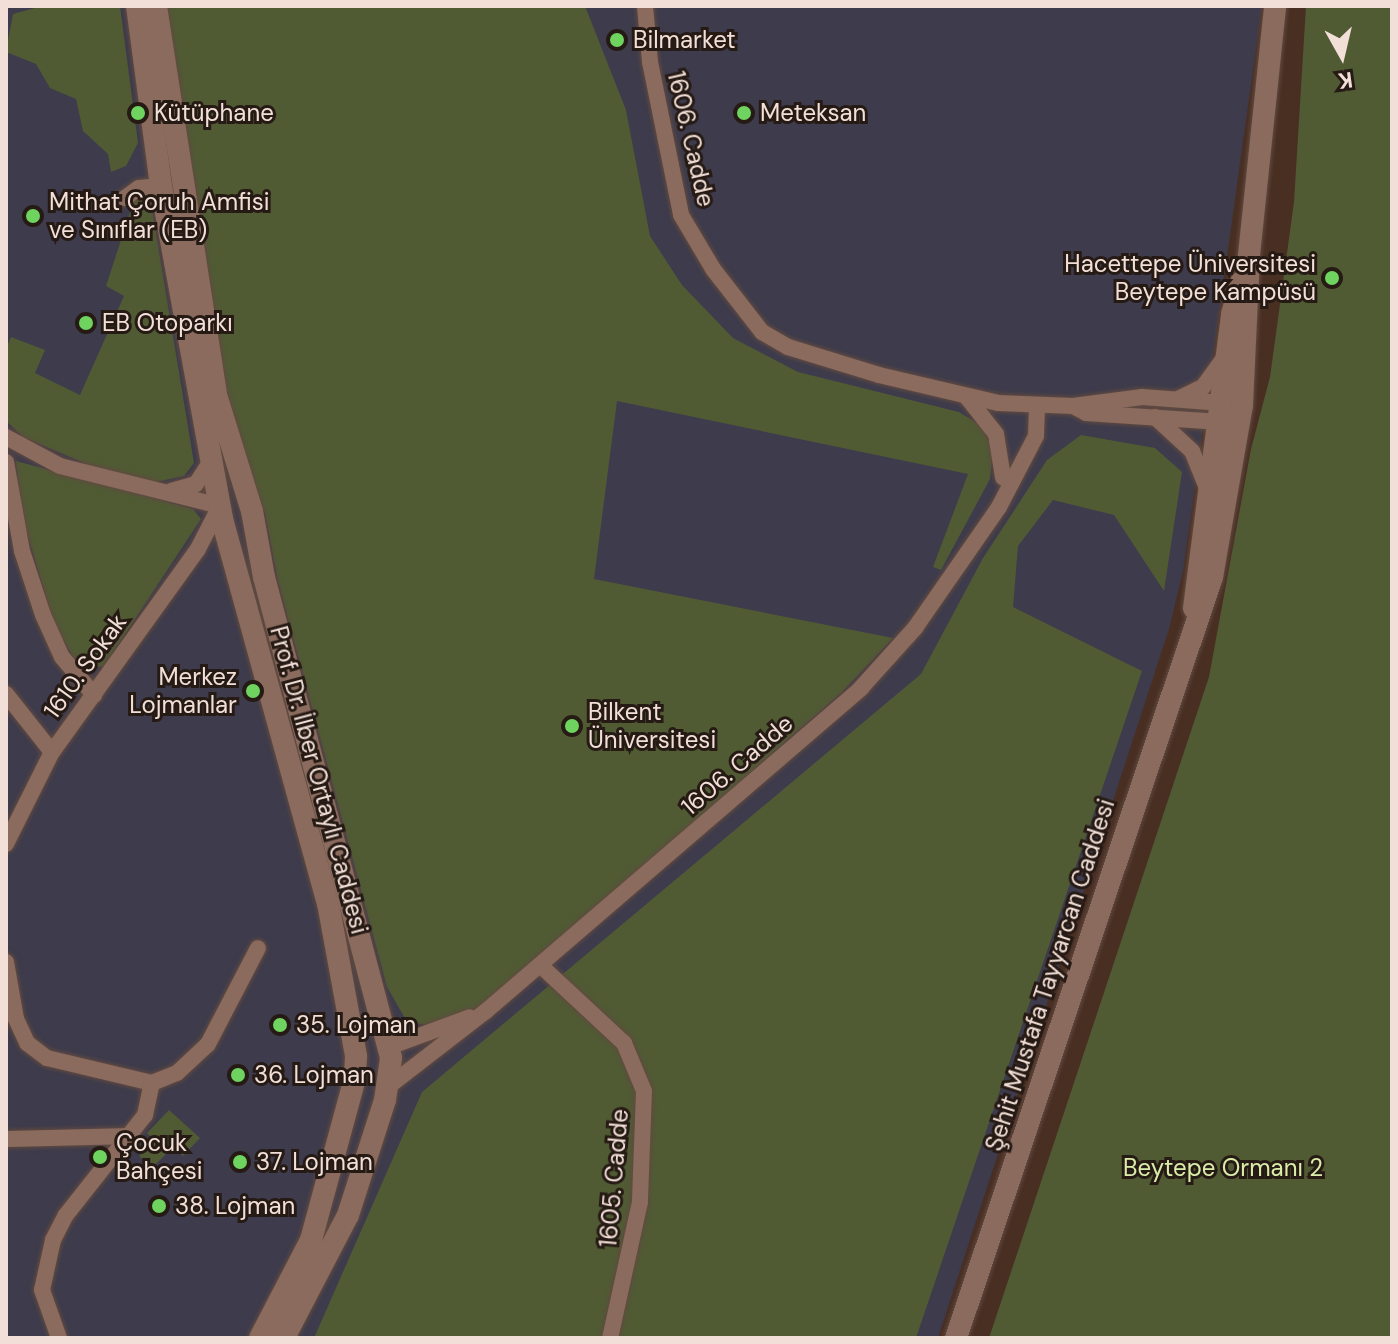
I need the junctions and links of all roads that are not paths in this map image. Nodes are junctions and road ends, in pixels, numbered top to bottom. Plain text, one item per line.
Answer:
1 (137, 6) edge
2 (156, 6) edge
3 (645, 6) edge
4 (1275, 6) edge
5 (154, 60) junction
6 (170, 184) junction
7 (125, 198) dead end
8 (1249, 255) junction
9 (1226, 356) junction
10 (966, 396) junction
11 (1177, 399) junction
12 (1037, 405) junction
13 (1073, 406) junction
14 (1231, 414) junction
15 (1155, 417) junction
16 (1035, 423) junction
17 (6, 437) edge
18 (211, 461) junction
19 (6, 462) edge
20 (1003, 477) junction
21 (165, 492) junction
22 (1209, 498) junction
23 (250, 506) junction
24 (215, 518) junction
25 (985, 523) junction
26 (1193, 629) junction
27 (6, 694) edge
28 (94, 695) junction
29 (52, 752) junction
30 (6, 844) edge
31 (258, 948) dead end
32 (540, 965) junction
33 (7, 970) edge
34 (486, 1011) junction
35 (389, 1047) junction
36 (356, 1067) junction
37 (152, 1083) junction
38 (389, 1086) junction
39 (125, 1136) junction
40 (6, 1139) edge
41 (59, 1338) edge
42 (260, 1338) edge
43 (284, 1338) edge
44 (610, 1338) edge
45 (956, 1338) edge

1 - 5 street, Prof. Dr. İlber Ortaylı Caddesi
2 - 5 street, Prof. Dr. İlber Ortaylı Caddesi
3 - 10 street, 1606. Cadde
4 - 8 street, Şehit Mustafa Tayyarcan Caddesi
5 - 6 street, Prof. Dr. İlber Ortaylı Caddesi
6 - 7 street
6 - 18 street, Prof. Dr. İlber Ortaylı Caddesi
6 - 23 street, Prof. Dr. İlber Ortaylı Caddesi
8 - 9 street, Şehit Mustafa Tayyarcan Caddesi
8 - 14 street, Şehit Mustafa Tayyarcan Caddesi
9 - 11 street
9 - 14 street, Şehit Mustafa Tayyarcan Caddesi
10 - 12 street, 1606. Cadde
10 - 20 street
11 - 13 street
11 - 14 street
12 - 13 street
12 - 16 street, 1606. Cadde
13 - 15 street
14 - 15 street
14 - 22 street, Şehit Mustafa Tayyarcan Caddesi
14 - 26 street, Şehit Mustafa Tayyarcan Caddesi
15 - 22 street
16 - 20 street, 1606. Cadde
16 - 25 street, 1606. Cadde
17 - 21 street
18 - 21 street
18 - 24 street, Prof. Dr. İlber Ortaylı Caddesi
19 - 28 street
20 - 25 street, 1606. Cadde
21 - 24 street
22 - 26 street, Şehit Mustafa Tayyarcan Caddesi
23 - 24 street
23 - 35 street, Prof. Dr. İlber Ortaylı Caddesi
24 - 28 street, 1610. Sokak
24 - 36 street, Prof. Dr. İlber Ortaylı Caddesi
25 - 32 street, 1606. Cadde
26 - 45 street, Şehit Mustafa Tayyarcan Caddesi
27 - 29 street
28 - 29 street, 1610. Sokak
29 - 30 street, 1610. Sokak
31 - 37 street
32 - 34 street, 1606. Cadde
32 - 44 street, 1605. Cadde
33 - 37 street
34 - 35 street, 1606. Cadde
34 - 38 street, 1606. Cadde
35 - 36 street
35 - 38 street, Prof. Dr. İlber Ortaylı Caddesi
36 - 38 street
36 - 42 street, Prof. Dr. İlber Ortaylı Caddesi
37 - 39 street
38 - 43 street, Prof. Dr. İlber Ortaylı Caddesi
39 - 40 street
39 - 41 street

